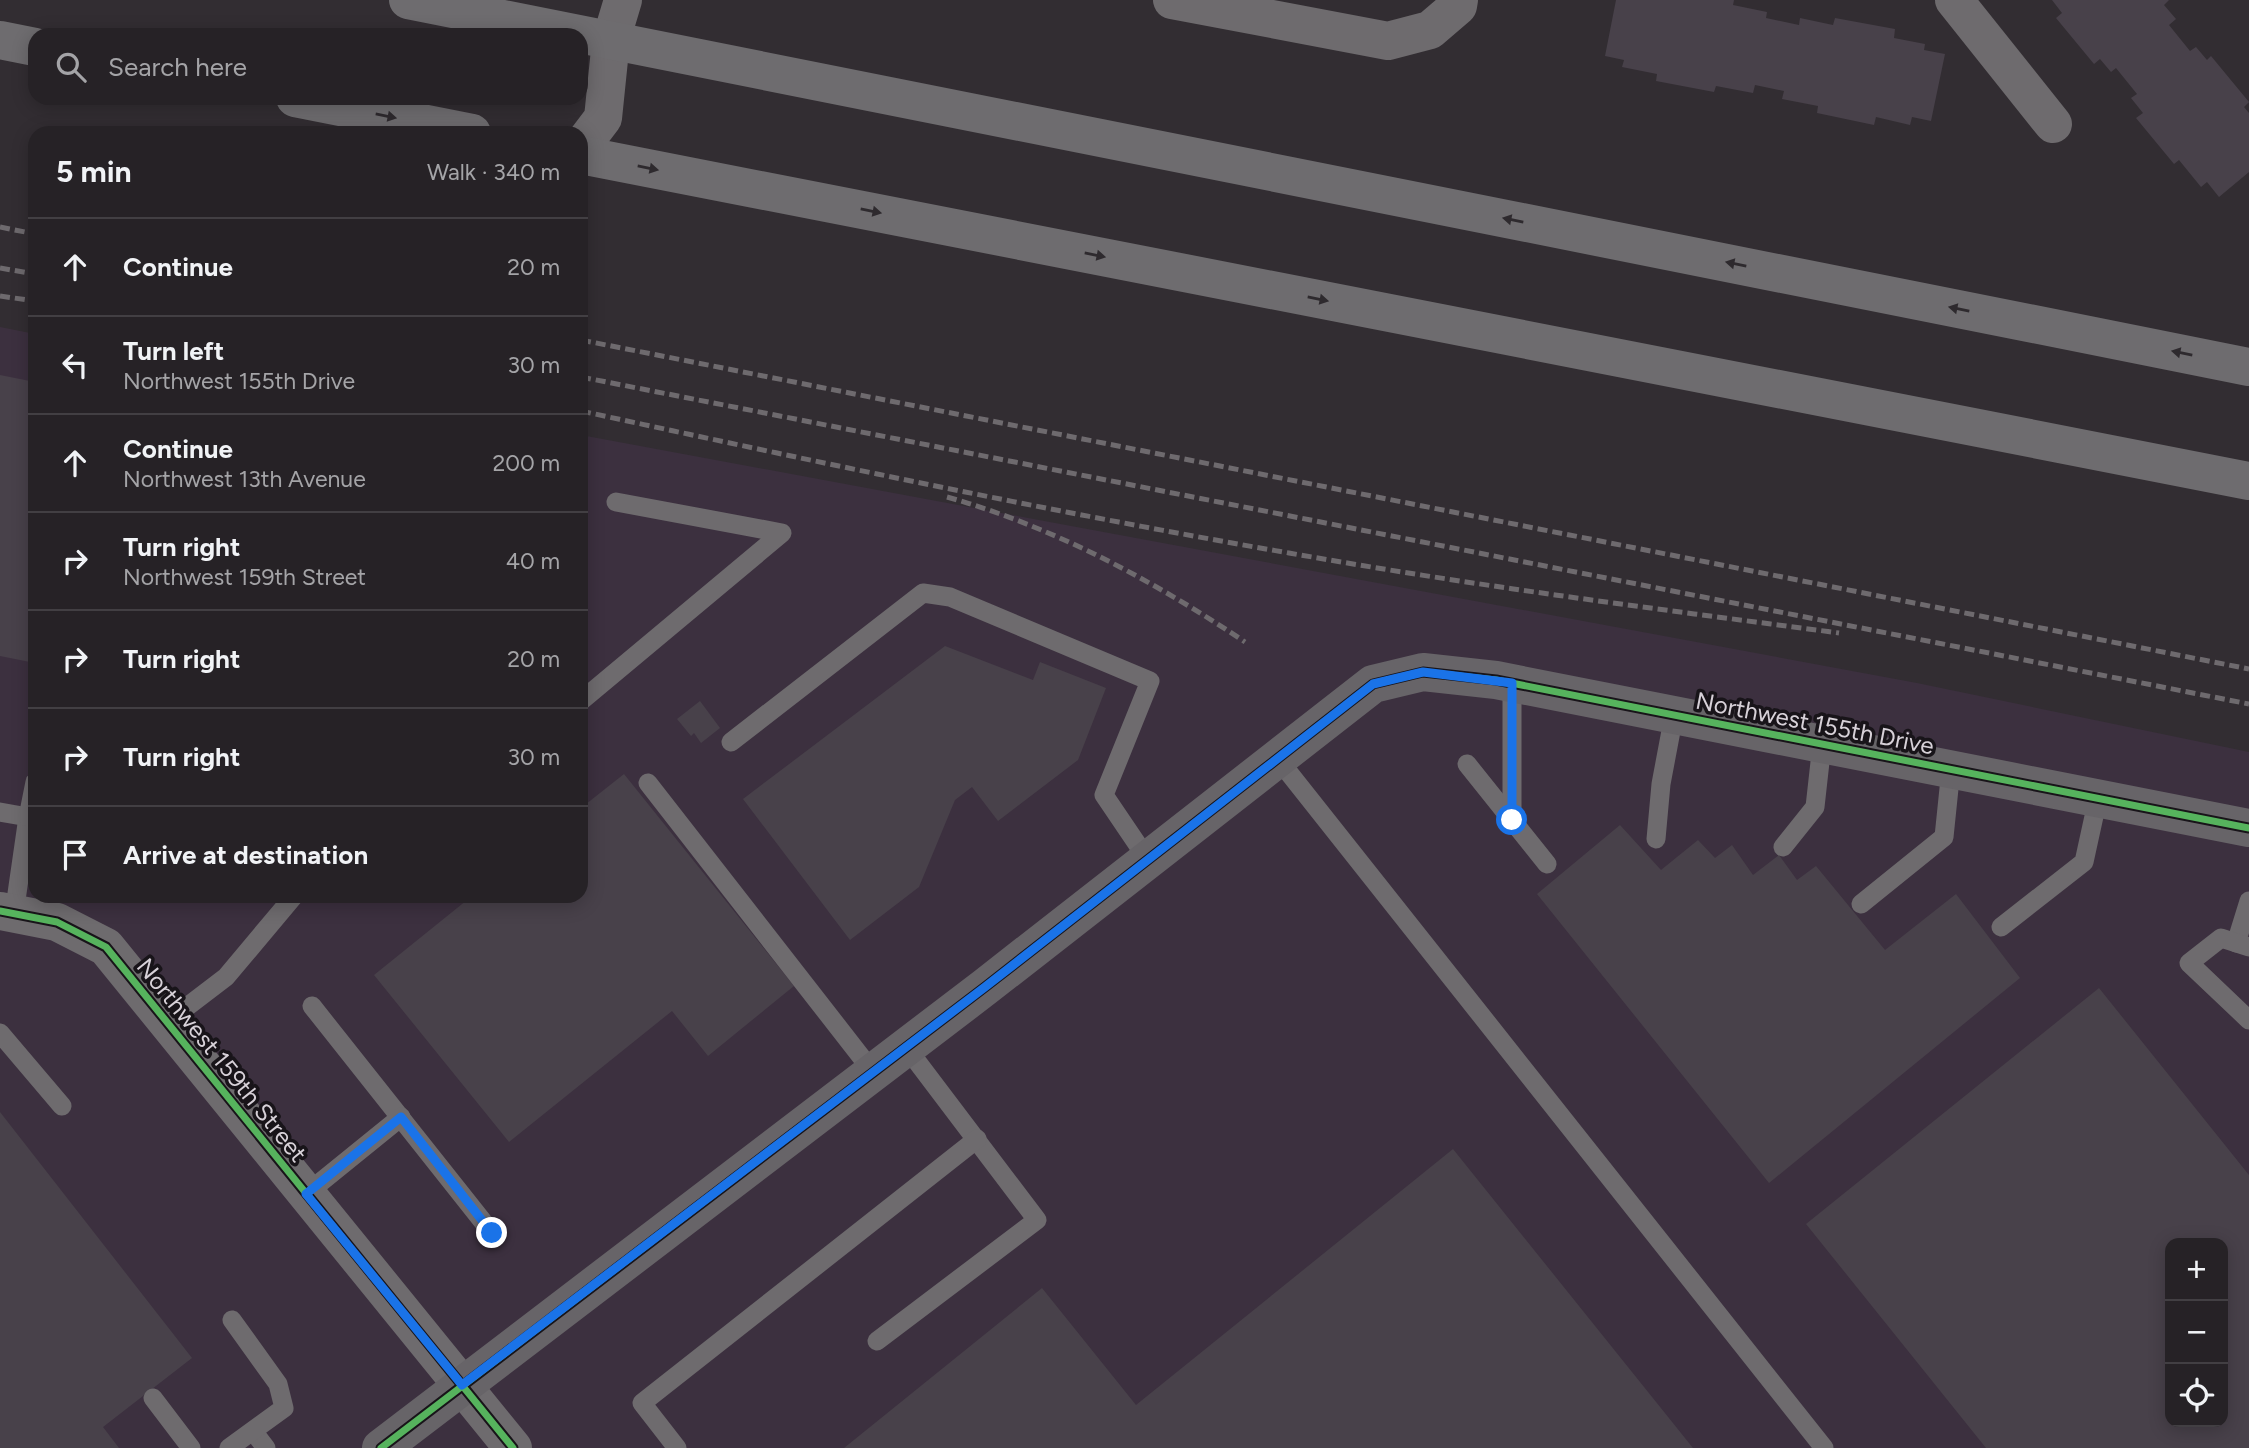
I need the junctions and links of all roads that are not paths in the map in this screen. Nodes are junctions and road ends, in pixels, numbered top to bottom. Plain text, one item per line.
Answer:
1 (408, 0) edge
2 (622, 0) edge
3 (1172, 0) edge
4 (1459, 0) edge
5 (1954, 0) edge
6 (550, 28) edge
7 (588, 35) edge
8 (0, 40) edge
9 (611, 40) junction
10 (28, 46) edge
11 (330, 105) edge
12 (2053, 124) dead end
13 (437, 126) edge
14 (588, 138) edge
15 (588, 156) edge
16 (2249, 367) edge
17 (2249, 481) edge
18 (616, 502) dead end
19 (1512, 683) junction
20 (588, 695) edge
21 (1674, 715) junction
22 (731, 742) dead end
23 (1822, 744) junction
24 (1278, 759) junction
25 (1467, 764) dead end
26 (1951, 769) junction
27 (648, 783) dead end
28 (2098, 798) junction
29 (0, 812) edge
30 (28, 817) joint
31 (1512, 820) junction
32 (2249, 828) edge
33 (1656, 839) dead end
34 (1783, 847) dead end
35 (1148, 860) junction
36 (1547, 863) dead end
37 (2249, 901) edge
38 (288, 903) edge
39 (1861, 904) dead end
40 (7, 913) edge
41 (2001, 927) dead end
42 (2242, 945) edge
43 (312, 1006) dead end
44 (2249, 1020) edge
45 (167, 1022) junction
46 (0, 1033) edge
47 (906, 1047) junction
48 (873, 1072) junction
49 (62, 1106) dead end
50 (401, 1117) junction
51 (977, 1139) junction
52 (306, 1194) junction
53 (492, 1233) dead end
54 (232, 1320) dead end
55 (877, 1341) dead end
56 (462, 1385) junction
57 (153, 1398) dead end
58 (253, 1431) junction
59 (191, 1448) edge
60 (229, 1448) edge
61 (267, 1448) edge
62 (381, 1448) edge
63 (513, 1448) edge
64 (677, 1448) edge
65 (1824, 1448) edge

1 - 6 main road
2 - 9 street
3 - 4 street
5 - 12 street
7 - 9 main road
8 - 10 main road
9 - 14 street
16 -> 9 main road
11 -> 13 main road
15 -> 17 main road
18 - 20 lane
19 - 21 street, Northwest 155th Drive
19 - 24 street, Northwest 155th Drive
19 - 31 lane
21 - 23 street, Northwest 155th Drive
21 - 33 lane
22 - 35 lane
23 - 26 street, Northwest 155th Drive
23 - 34 lane
24 - 35 street
24 - 65 lane
25 - 31 lane
26 - 28 street, Northwest 155th Drive
26 - 39 lane
27 - 48 lane
28 - 32 street, Northwest 155th Drive
28 - 41 lane
29 - 30 lane
30 - 40 lane
31 - 36 lane
35 - 47 street
37 - 42 lane
38 - 45 lane
40 - 45 street, Northwest 159th Street
42 - 44 lane
43 - 50 lane
45 - 52 street, Northwest 159th Street
46 - 49 lane
47 - 48 street
47 - 51 lane
48 - 56 street
50 - 52 lane
50 - 53 lane
51 - 55 lane
51 - 64 lane
52 - 56 street, Northwest 159th Street
54 - 58 lane
56 - 62 street
56 - 63 street, Northwest 159th Street
57 - 59 lane
58 - 60 lane
58 - 61 lane

